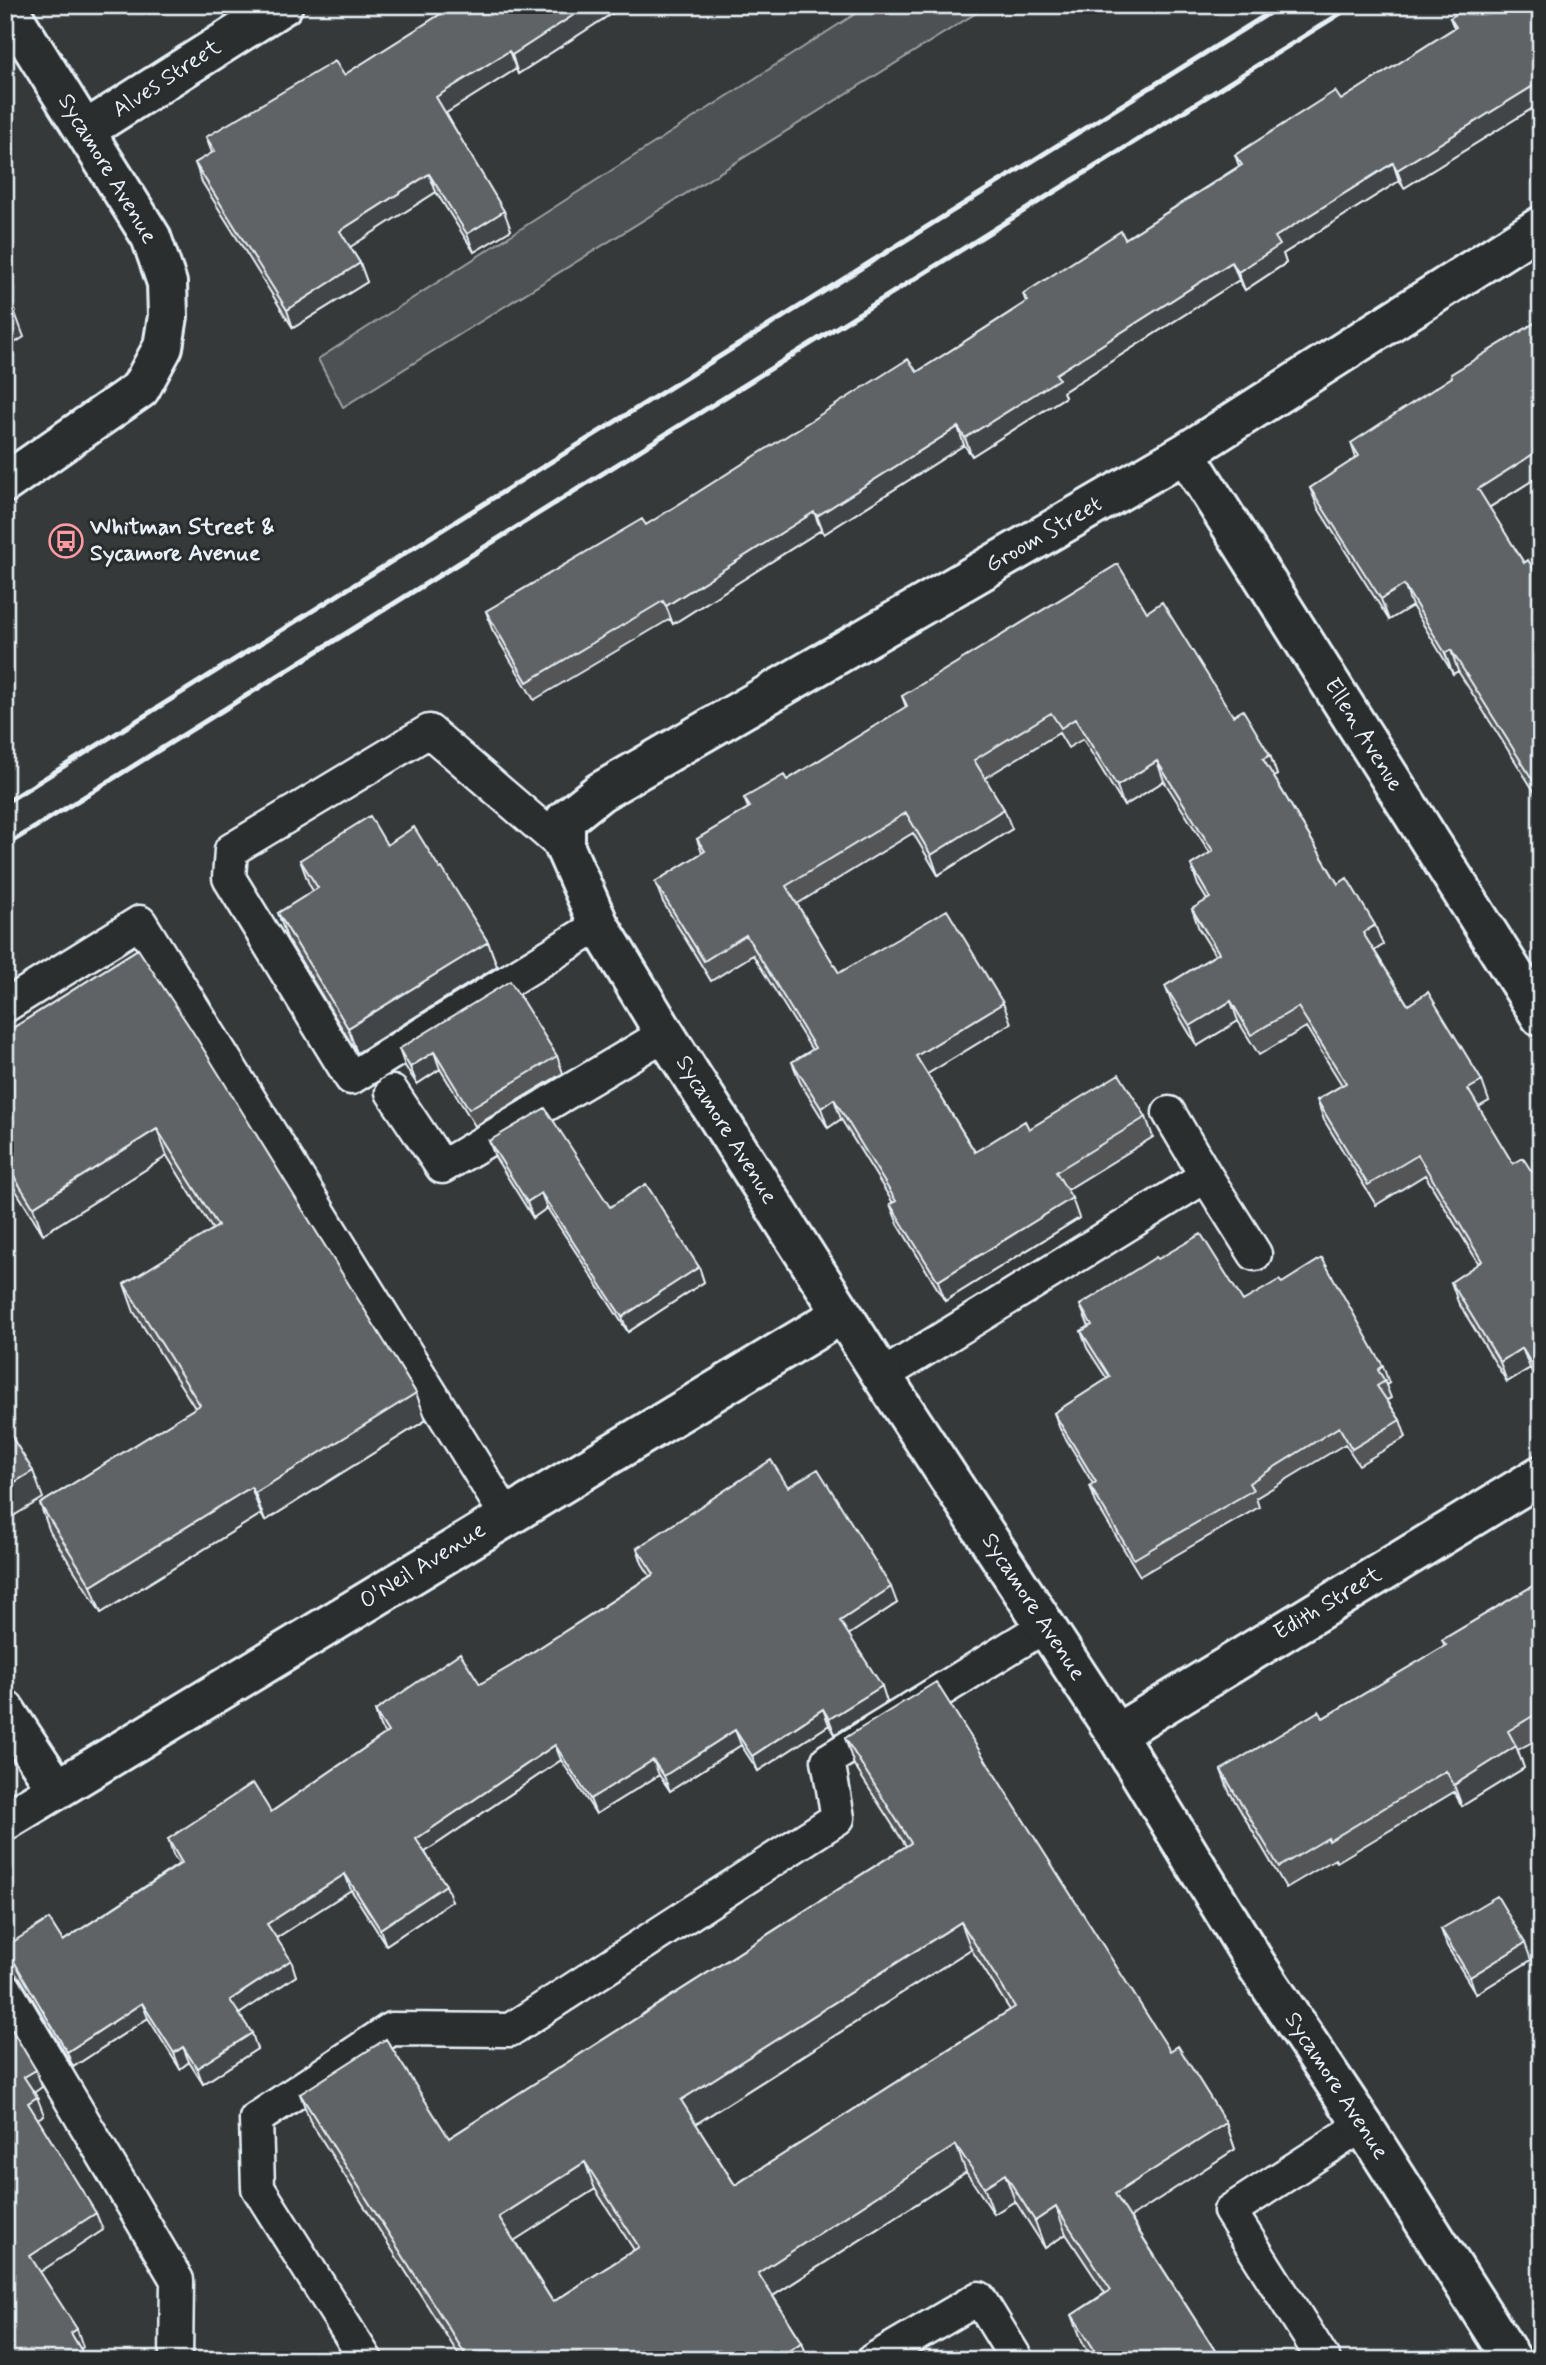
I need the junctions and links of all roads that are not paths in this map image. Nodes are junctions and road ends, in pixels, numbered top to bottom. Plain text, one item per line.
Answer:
1 (6, 5) edge
2 (282, 5) edge
3 (86, 130) junction
4 (1541, 226) edge
5 (1185, 453) junction
6 (5, 483) edge
7 (565, 848) junction
8 (599, 925) junction
9 (5, 1006) edge
10 (1541, 1017) edge
11 (664, 1034) junction
12 (391, 1092) dead end
13 (1169, 1113) dead end
14 (1206, 1176) junction
15 (1255, 1254) dead end
16 (842, 1314) junction
17 (882, 1376) junction
18 (1541, 1475) edge
19 (506, 1515) junction
20 (1045, 1626) junction
21 (5, 1710) edge
22 (1116, 1734) junction
23 (57, 1789) junction
24 (5, 1821) edge
25 (5, 1988) edge
26 (1363, 2125) junction
27 (176, 2360) edge
28 (366, 2360) edge
29 (873, 2360) edge
30 (1017, 2360) edge
31 (1324, 2360) edge
32 (1512, 2360) edge

1 - 3 street, Sycamore Avenue
2 - 3 street, Alves Street
3 - 6 street, Sycamore Avenue
4 - 5 street, Groom Street
5 - 7 street, Groom Street
5 - 10 street, Ellen Avenue
7 - 8 street, Sycamore Avenue
7 - 8 lane
8 - 11 street, Sycamore Avenue
9 - 19 lane
11 - 12 lane
11 - 16 street, Sycamore Avenue
13 - 14 lane
14 - 15 lane
14 - 17 lane
16 - 17 street, Sycamore Avenue
16 - 19 street, O'Neil Avenue
17 - 20 street, Sycamore Avenue
18 - 22 street, Edith Street
19 - 23 street, O'Neil Avenue
20 - 22 street, Sycamore Avenue
20 - 28 lane
21 - 23 street
22 - 26 street, Sycamore Avenue
23 - 24 street, O'Neil Avenue
25 - 27 lane
26 - 31 lane
26 - 32 street, Sycamore Avenue
29 - 30 lane

